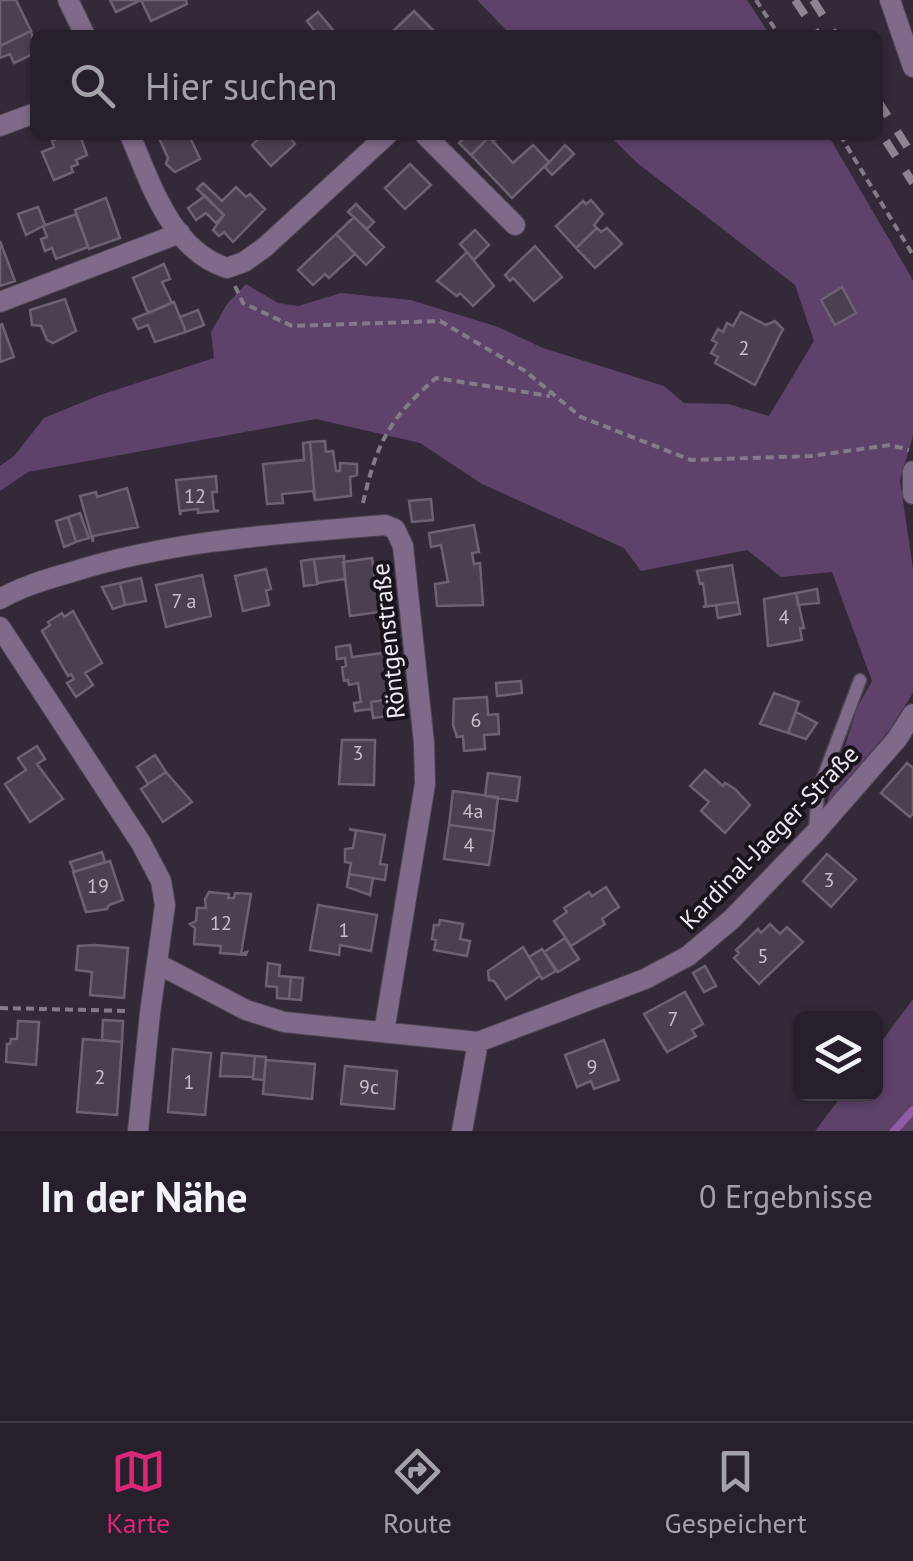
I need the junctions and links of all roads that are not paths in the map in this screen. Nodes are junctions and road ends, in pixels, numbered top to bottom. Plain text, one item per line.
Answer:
1 (68, 0) edge
2 (890, 0) edge
3 (83, 30) edge
4 (913, 67) edge
5 (30, 115) edge
6 (0, 126) edge
7 (132, 140) edge
8 (382, 140) edge
9 (430, 140) edge
10 (515, 224) dead end
11 (180, 234) junction
12 (0, 302) edge
13 (913, 471) edge
14 (913, 494) edge
15 (0, 598) edge
16 (0, 627) edge
17 (860, 680) dead end
18 (913, 714) edge
19 (815, 833) junction
20 (158, 964) junction
21 (384, 1032) junction
22 (478, 1042) junction
23 (138, 1131) edge
24 (462, 1131) edge

1 - 3 street
2 - 4 street
5 - 6 street
7 - 11 street
8 - 11 street
9 - 10 street
11 - 12 street
13 - 14 street
15 - 21 street, Röntgenstraße
16 - 20 street
17 - 19 lane
18 - 19 street, Kardinal-Jaeger-Straße
19 - 22 street, Kardinal-Jaeger-Straße
20 - 21 street, Kardinal-Jaeger-Straße
20 - 23 street
21 - 22 street, Kardinal-Jaeger-Straße
22 - 24 street

